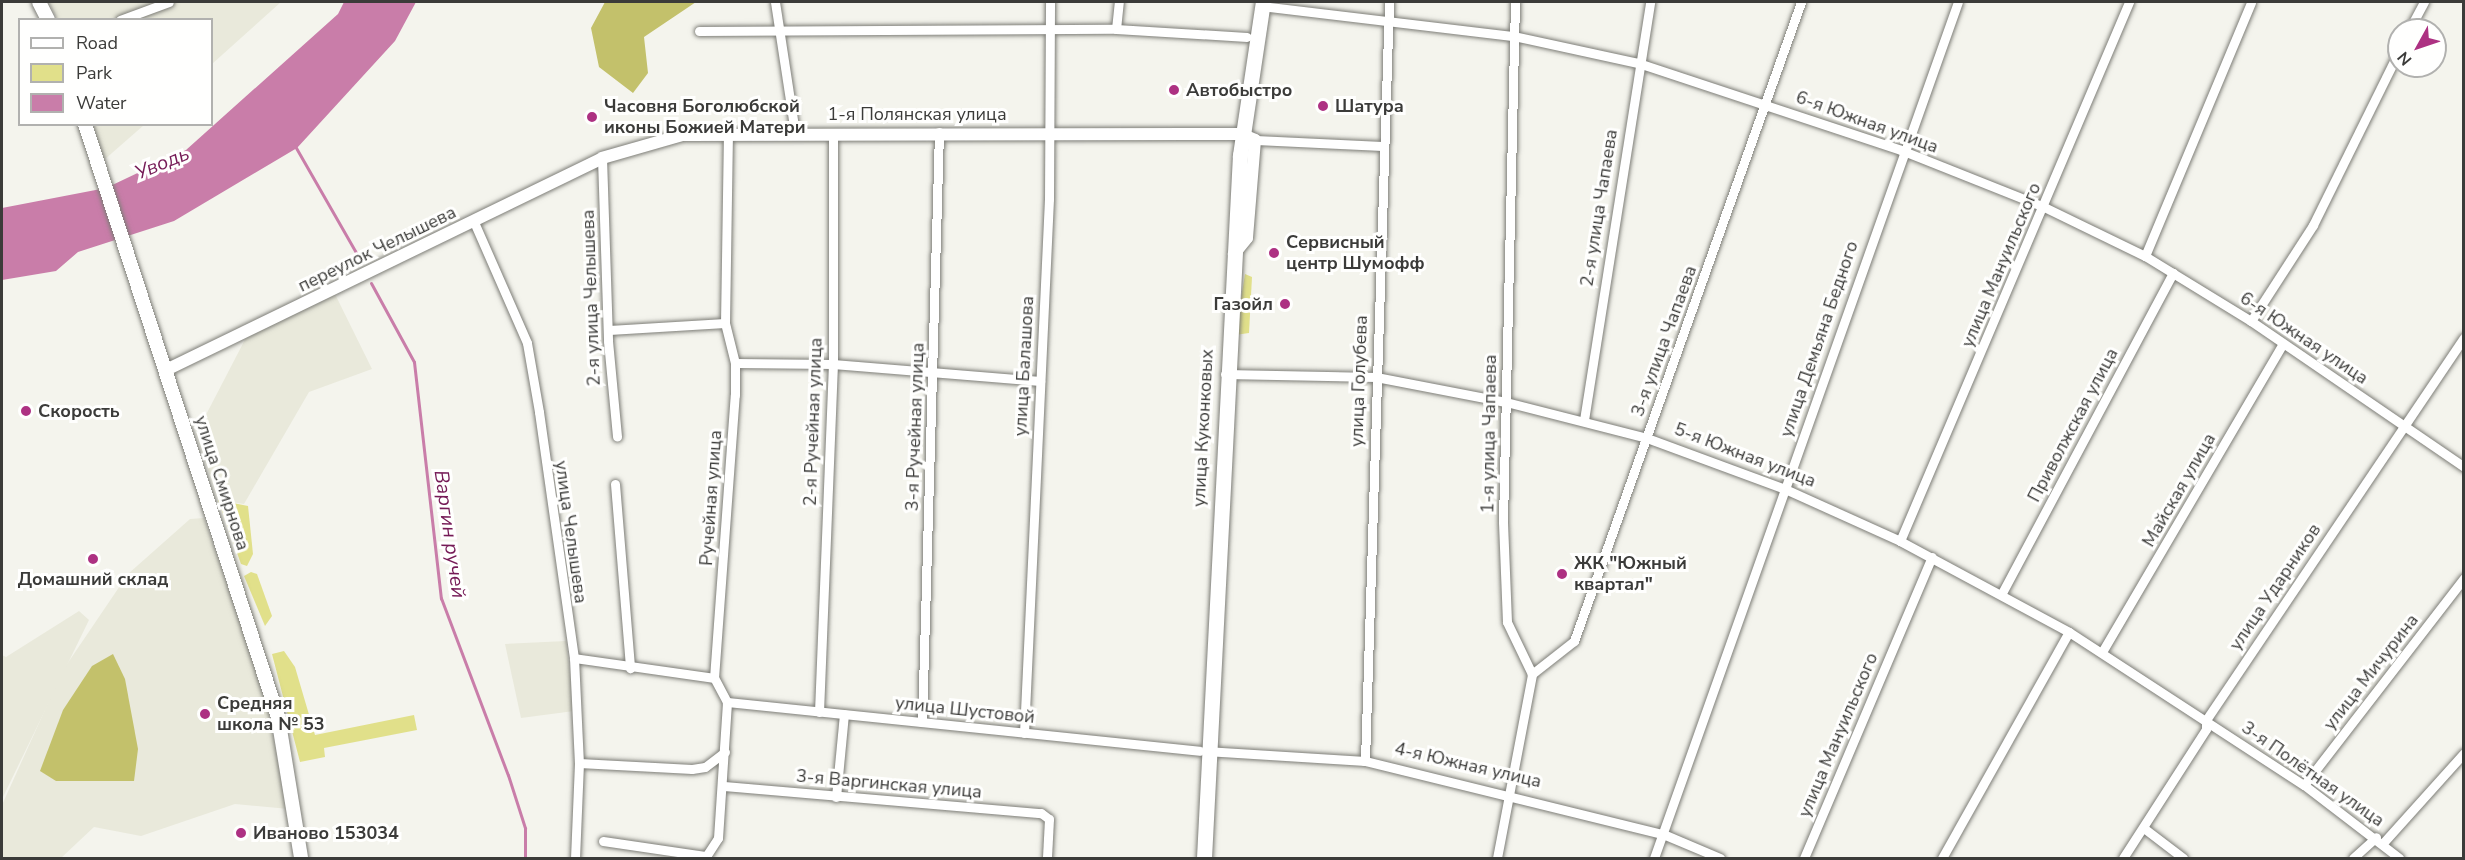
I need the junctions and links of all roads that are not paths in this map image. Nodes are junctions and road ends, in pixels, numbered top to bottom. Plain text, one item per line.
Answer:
1 (39, 2) edge
2 (169, 2) edge
3 (775, 2) edge
4 (1050, 2) edge
5 (1119, 2) edge
6 (1389, 2) edge
7 (1515, 2) edge
8 (1650, 2) edge
9 (1801, 2) edge
10 (1958, 2) edge
11 (2129, 2) edge
12 (2251, 2) edge
13 (2424, 2) edge
14 (1260, 3) edge
15 (47, 18) edge
16 (125, 18) edge
17 (2415, 18) edge
18 (1388, 19) junction
19 (1116, 29) junction
20 (699, 31) dead end
21 (784, 31) junction
22 (1050, 33) junction
23 (1514, 36) junction
24 (1247, 37) junction
25 (1638, 63) junction
26 (2387, 75) edge
27 (1763, 102) junction
28 (86, 126) edge
29 (939, 132) junction
30 (1050, 132) junction
31 (728, 133) junction
32 (795, 133) junction
33 (833, 133) junction
34 (1244, 136) junction
35 (1383, 146) junction
36 (1901, 150) junction
37 (602, 158) junction
38 (2044, 207) junction
39 (474, 222) junction
40 (2145, 256) junction
41 (2173, 273) junction
42 (2251, 321) junction
43 (725, 323) junction
44 (609, 330) junction
45 (2463, 338) edge
46 (2283, 344) junction
47 (735, 363) junction
48 (833, 364) junction
49 (166, 370) junction
50 (933, 371) junction
51 (1223, 373) junction
52 (1376, 377) junction
53 (1040, 381) junction
54 (1506, 402) junction
55 (1584, 420) junction
56 (2403, 424) junction
57 (618, 437) dead end
58 (1647, 438) junction
59 (2463, 467) edge
60 (615, 484) dead end
61 (1785, 489) junction
62 (1900, 542) junction
63 (1932, 557) junction
64 (2463, 578) edge
65 (2002, 593) junction
66 (2069, 632) junction
67 (2102, 652) junction
68 (574, 658) junction
69 (630, 668) junction
70 (1532, 674) junction
71 (714, 678) junction
72 (727, 702) junction
73 (819, 712) junction
74 (844, 714) junction
75 (2206, 720) junction
76 (922, 722) junction
77 (1024, 733) junction
78 (1203, 751) junction
79 (725, 752) junction
80 (2463, 753) edge
81 (1365, 761) junction
82 (579, 763) junction
83 (2304, 785) junction
84 (724, 786) junction
85 (1510, 793) junction
86 (836, 797) junction
87 (2145, 829) junction
88 (1663, 834) junction
89 (2380, 840) junction
90 (603, 841) dead end
91 (705, 857) edge
92 (301, 858) edge
93 (575, 858) edge
94 (1047, 858) edge
95 (1198, 858) edge
96 (1204, 858) edge
97 (1497, 858) edge
98 (1654, 858) edge
99 (1720, 858) edge
100 (1804, 858) edge
101 (1941, 858) edge
102 (2123, 858) edge
103 (2184, 858) edge
104 (2353, 858) edge
105 (2398, 858) edge

1 - 15 main road
2 - 16 street
3 - 21 street
4 - 22 street, улица Балашова
5 - 19 street
6 - 18 street, улица Голубева
7 - 23 street, 1-я улица Чапаева
8 - 25 street, 2-я улица Чапаева
9 - 27 street, 3-я улица Чапаева
10 - 36 street, улица Демьяна Бедного
11 - 38 street, улица Мануильского
12 - 40 street
13 - 17 street
14 - 18 street, 6-я Южная улица
14 - 24 main road, улица Куконковых
14 - 34 main road, улица Куконковых
18 - 23 street, 6-я Южная улица
18 - 35 street, улица Голубева
19 - 22 street
19 - 24 street
20 - 21 street
21 - 22 street
21 - 32 street
22 - 30 street, улица Балашова
23 - 25 street, 6-я Южная улица
23 - 54 street, 1-я улица Чапаева
24 - 34 main road, улица Куконковых
25 - 27 street, 6-я Южная улица
25 - 55 street, 2-я улица Чапаева
26 - 42 street
27 - 36 street, 6-я Южная улица
27 - 58 street, 3-я улица Чапаева
28 - 49 main road, улица Смирнова
29 - 30 street, 1-я Полянская улица
29 - 33 street, 1-я Полянская улица
29 - 50 street, 3-я Ручейная улица
30 - 34 street, 1-я Полянская улица
30 - 53 street, улица Балашова
31 - 32 street, 1-я Полянская улица
31 - 37 street, 1-я Полянская улица
31 - 43 street, Ручейная улица
32 - 33 street, 1-я Полянская улица
33 - 48 street, 2-я Ручейная улица
34 - 35 street
34 - 51 main road, улица Куконковых
34 - 51 main road, улица Куконковых
35 - 52 street, улица Голубева
36 - 38 street, 6-я Южная улица
36 - 61 street, улица Демьяна Бедного
37 - 39 street, переулок Челышева
37 - 44 street, 2-я улица Челышева
38 - 40 street, 6-я Южная улица
38 - 62 street, улица Мануильского
39 - 49 street, переулок Челышева
39 - 68 street, улица Челышева
40 - 41 street, 6-я Южная улица
41 - 42 street, 6-я Южная улица
41 - 65 street, Приволжская улица
42 - 46 street, 6-я Южная улица
43 - 44 street
43 - 47 street, Ручейная улица
44 - 57 street, 2-я улица Челышева
45 - 56 street, улица Ударников
46 - 56 street, 6-я Южная улица
46 - 67 street, Майская улица
47 - 48 street
47 - 71 street, Ручейная улица
48 - 50 street
48 - 73 street, 2-я Ручейная улица
49 - 92 main road, улица Смирнова
50 - 53 street
50 - 76 street, 3-я Ручейная улица
51 - 52 street, 5-я Южная улица
51 - 78 main road, улица Куконковых
52 - 54 street, 5-я Южная улица
52 - 81 street, улица Голубева
53 - 77 street, улица Балашова
54 - 55 street, 5-я Южная улица
54 - 70 street, 1-я улица Чапаева
55 - 58 street, 5-я Южная улица
56 - 59 street, 6-я Южная улица
56 - 75 street, улица Ударников
58 - 61 street, 5-я Южная улица
58 - 70 street, 3-я улица Чапаева
60 - 69 street
61 - 62 street, 5-я Южная улица
61 - 88 street, улица Демьяна Бедного
62 - 63 street, 5-я Южная улица
63 - 65 street, 5-я Южная улица
63 - 100 street, улица Мануильского
64 - 83 street, улица Мичурина
65 - 66 street, 5-я Южная улица
66 - 67 street, 5-я Южная улица
66 - 101 street
67 - 75 street, 5-я Южная улица
68 - 69 street
68 - 82 street, улица Челышева
69 - 71 street
70 - 85 street
71 - 72 street
72 - 73 street, улица Шустовой
72 - 79 street
73 - 74 street, улица Шустовой
74 - 76 street, улица Шустовой
74 - 86 street
75 - 83 street, 3-я Полётная улица
75 - 87 street, улица Ударников
76 - 77 street, улица Шустовой
77 - 78 street, улица Шустовой
78 - 81 street, 4-я Южная улица
78 - 95 main road, улица Куконковых
78 - 96 main road, улица Куконковых
79 - 82 street
79 - 84 street
80 - 89 street
81 - 85 street, 4-я Южная улица
82 - 93 street, улица Челышева
83 - 89 street, 3-я Полётная улица
84 - 86 street, 3-я Варгинская улица
84 - 91 street
85 - 88 street, 4-я Южная улица
85 - 97 street
86 - 94 street, 3-я Варгинская улица
87 - 102 street, улица Ударников
87 - 103 street
88 - 98 street, улица Демьяна Бедного
88 - 99 street, 4-я Южная улица
89 - 104 street
89 - 105 street, 3-я Полётная улица
90 - 91 street

